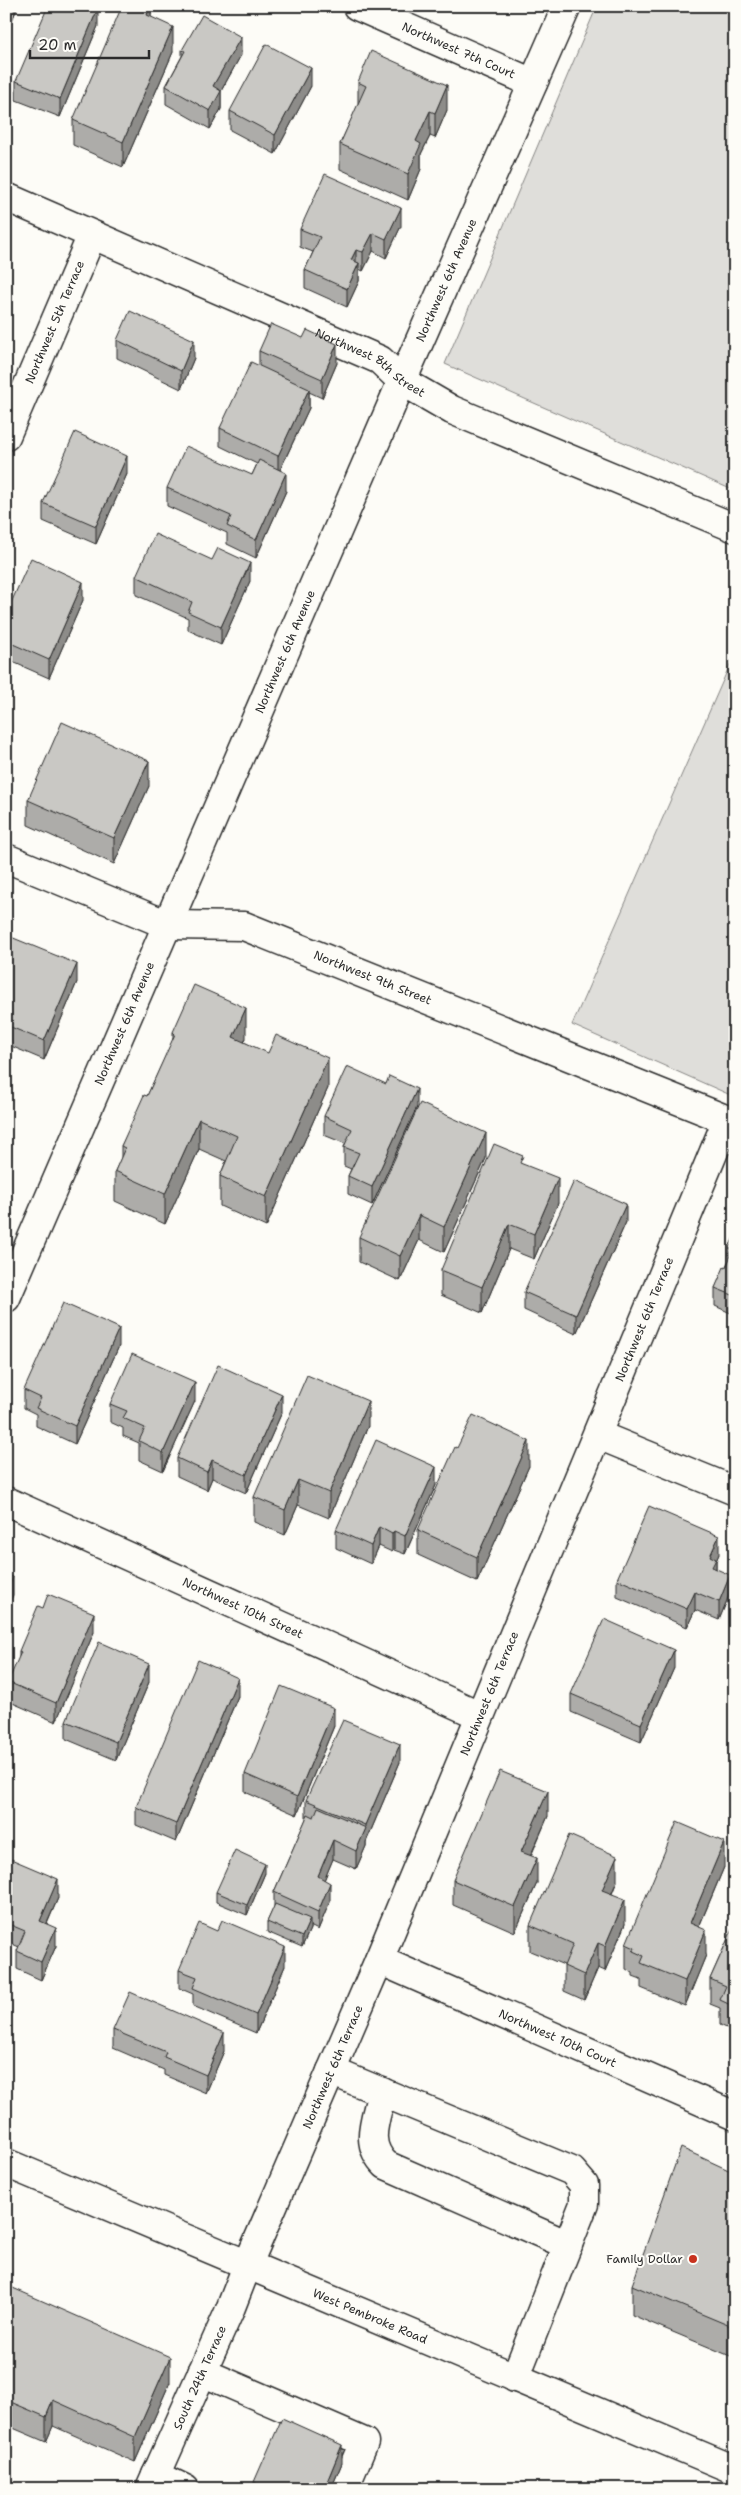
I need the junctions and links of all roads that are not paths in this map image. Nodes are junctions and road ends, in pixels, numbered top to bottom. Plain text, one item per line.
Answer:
1 (357, 6) edge
2 (566, 6) edge
3 (533, 83) junction
4 (6, 197) edge
5 (92, 236) junction
6 (402, 381) junction
7 (6, 436) edge
8 (735, 528) edge
9 (6, 858) edge
10 (168, 925) junction
11 (731, 1122) edge
12 (6, 1298) edge
13 (598, 1434) junction
14 (735, 1491) edge
15 (6, 1501) edge
16 (479, 1715) junction
17 (379, 1960) junction
18 (331, 2071) junction
19 (382, 2092) junction
20 (735, 2116) edge
21 (6, 2163) edge
22 (568, 2245) junction
23 (247, 2266) junction
24 (202, 2372) junction
25 (515, 2378) junction
26 (735, 2470) edge
27 (153, 2482) edge
28 (185, 2489) edge
29 (344, 2489) edge

1 - 3 street, Northwest 7th Court
2 - 3 street, Northwest 6th Avenue
3 - 6 street, Northwest 6th Avenue
4 - 5 street, Northwest 8th Street
5 - 6 street, Northwest 8th Street
5 - 7 street, Northwest 5th Terrace
6 - 8 street, Northwest 8th Street
6 - 10 street, Northwest 6th Avenue
9 - 10 street, Northwest 9th Street
10 - 11 street, Northwest 9th Street
10 - 12 street, Northwest 6th Avenue
11 - 13 street, Northwest 6th Terrace
13 - 14 street
13 - 16 street, Northwest 6th Terrace
15 - 16 street, Northwest 10th Street
16 - 17 street, Northwest 6th Terrace
17 - 18 street, Northwest 6th Terrace
17 - 20 street, Northwest 10th Court
18 - 19 street
18 - 23 street, Northwest 6th Terrace
19 - 22 street
19 - 22 street
21 - 23 street, West Pembroke Road
22 - 25 street
23 - 24 street, South 24th Terrace
23 - 25 street, West Pembroke Road
24 - 27 street, South 24th Terrace
24 - 29 street
25 - 26 street, West Pembroke Road
27 - 28 street

